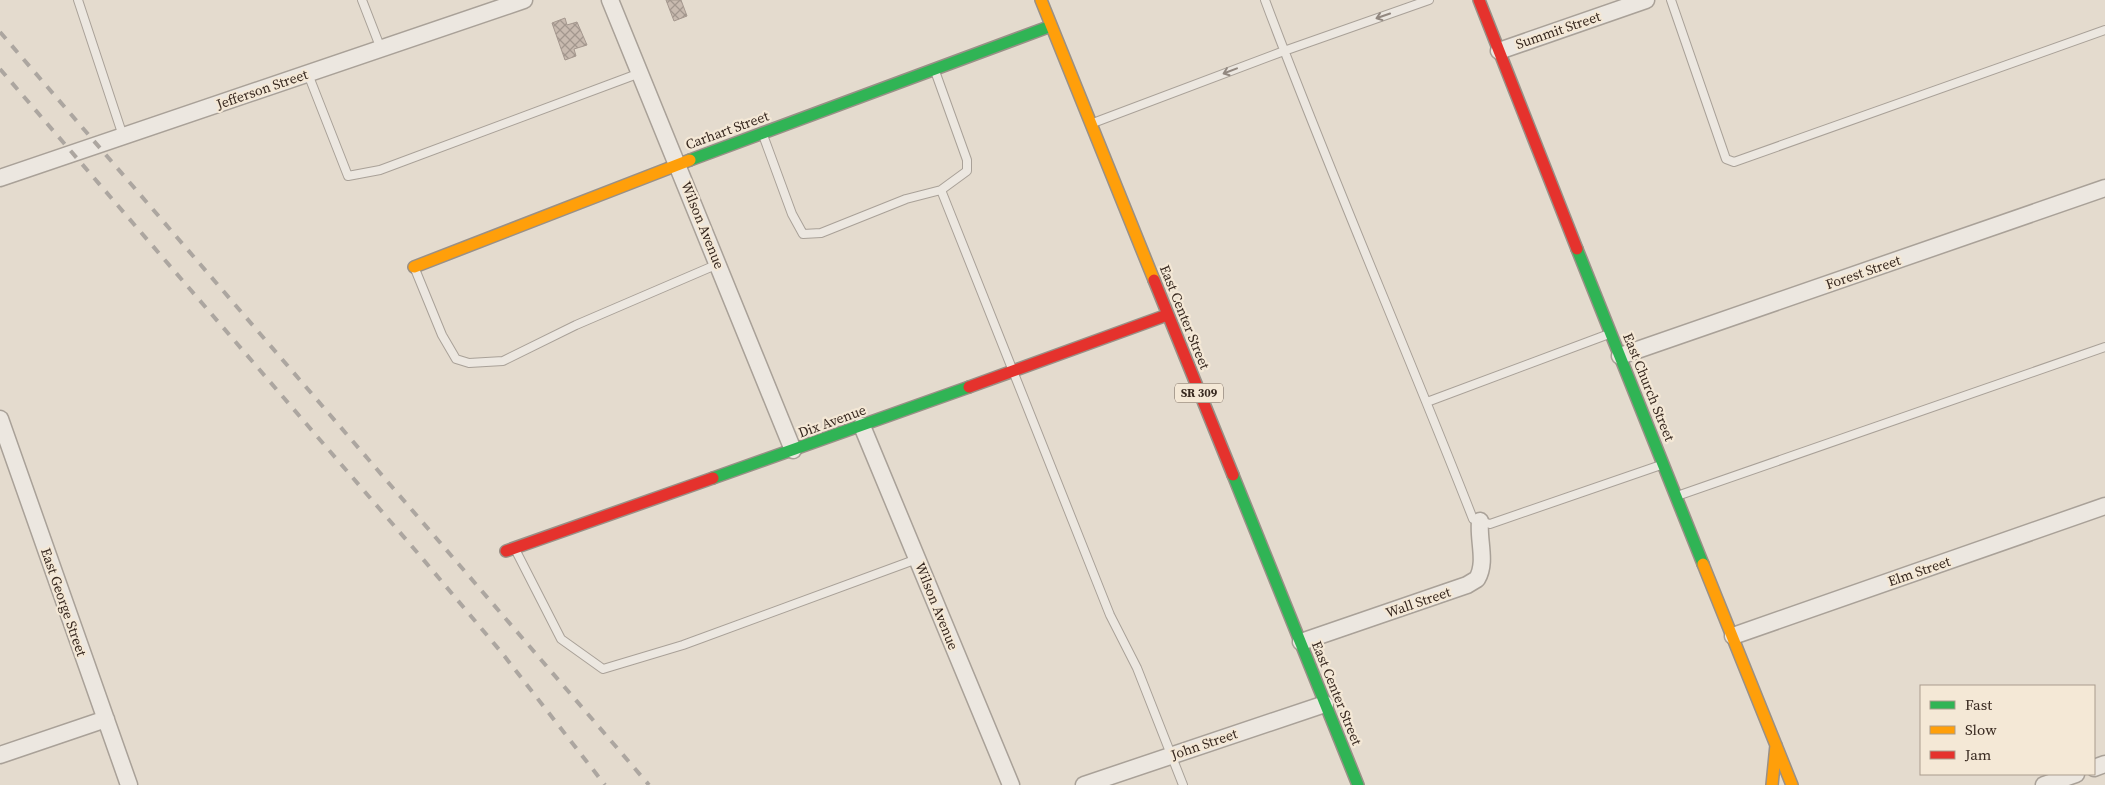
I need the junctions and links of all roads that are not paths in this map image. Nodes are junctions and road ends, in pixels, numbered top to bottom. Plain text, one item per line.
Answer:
1 (87, 0) edge
2 (362, 0) edge
3 (524, 0) edge
4 (610, 0) edge
5 (1040, 0) edge
6 (1264, 0) edge
7 (1429, 0) edge
8 (1479, 0) edge
9 (1646, 0) edge
10 (1671, 0) edge
11 (79, 2) edge
12 (1051, 26) junction
13 (2105, 30) edge
14 (381, 49) junction
15 (1284, 51) junction
16 (1498, 51) junction
17 (934, 69) junction
18 (640, 73) junction
19 (308, 74) junction
20 (1091, 123) junction
21 (762, 133) junction
22 (123, 136) junction
23 (678, 164) junction
24 (0, 178) edge
25 (2105, 188) edge
26 (941, 190) junction
27 (718, 264) junction
28 (414, 267) joint
29 (1167, 315) junction
30 (1611, 333) junction
31 (2105, 347) edge
32 (1620, 356) junction
33 (1014, 370) junction
34 (1427, 402) junction
35 (0, 419) edge
36 (862, 426) junction
37 (793, 450) junction
38 (1663, 464) junction
39 (1675, 496) junction
40 (2105, 506) edge
41 (1480, 521) junction
42 (510, 549) joint
43 (917, 558) junction
44 (1733, 636) junction
45 (1301, 642) junction
46 (1325, 704) junction
47 (106, 719) junction
48 (1776, 745) junction
49 (0, 755) edge
50 (1171, 756) junction
51 (2073, 775) edge
52 (129, 785) edge
53 (1011, 785) edge
54 (1084, 785) edge
55 (1183, 785) edge
56 (1358, 785) edge
57 (1772, 785) edge
58 (1792, 785) edge
59 (2044, 785) edge

1 - 11 lane
2 - 14 lane
3 - 14 street, Jefferson Street
4 - 18 street, Wilson Avenue
5 - 12 street, East Center Street / SR 309
6 - 15 lane
7 -> 15 lane
8 - 16 street, East Church Street
9 - 16 street, Summit Street
10 - 13 lane
11 - 22 lane
12 - 17 street, Carhart Street
12 - 20 street, East Center Street / SR 309
14 - 19 street, Jefferson Street
15 -> 20 lane
15 - 34 lane
16 - 30 street, East Church Street
17 - 21 street, Carhart Street
17 - 26 lane
18 - 19 lane
18 - 23 street, Wilson Avenue
19 - 22 street, Jefferson Street
20 - 29 street, East Center Street / SR 309
21 - 23 street, Carhart Street
21 - 26 lane
22 - 24 street, Jefferson Street
23 - 27 street, Wilson Avenue
23 - 28 street, Carhart Street
25 - 32 street, Forest Street
26 - 33 lane
27 - 28 lane
27 - 37 street, Wilson Avenue
29 - 33 street, Dix Avenue
29 - 45 street, East Center Street / SR 309
30 - 32 street, East Church Street
30 - 34 lane
31 - 39 lane
32 - 38 street, East Church Street
33 - 36 street, Dix Avenue
33 - 50 lane
34 - 41 lane
35 - 47 street, East George Street
36 - 37 street, Dix Avenue
36 - 43 street, Wilson Avenue
37 - 42 street, Dix Avenue
38 - 39 street, East Church Street
38 - 41 lane
39 - 44 street, East Church Street
40 - 44 street, Elm Street
41 - 45 street, Wall Street
42 - 43 lane
43 - 53 street, Wilson Avenue
44 - 48 street, East Church Street
45 - 46 street, East Center Street / SR 309
46 - 50 street, John Street
46 - 56 street, East Center Street / SR 309
47 - 49 street
47 - 52 street, East George Street
48 - 57 street
48 - 58 street, East Church Street
50 - 54 street, John Street
50 - 55 lane
51 - 59 street

